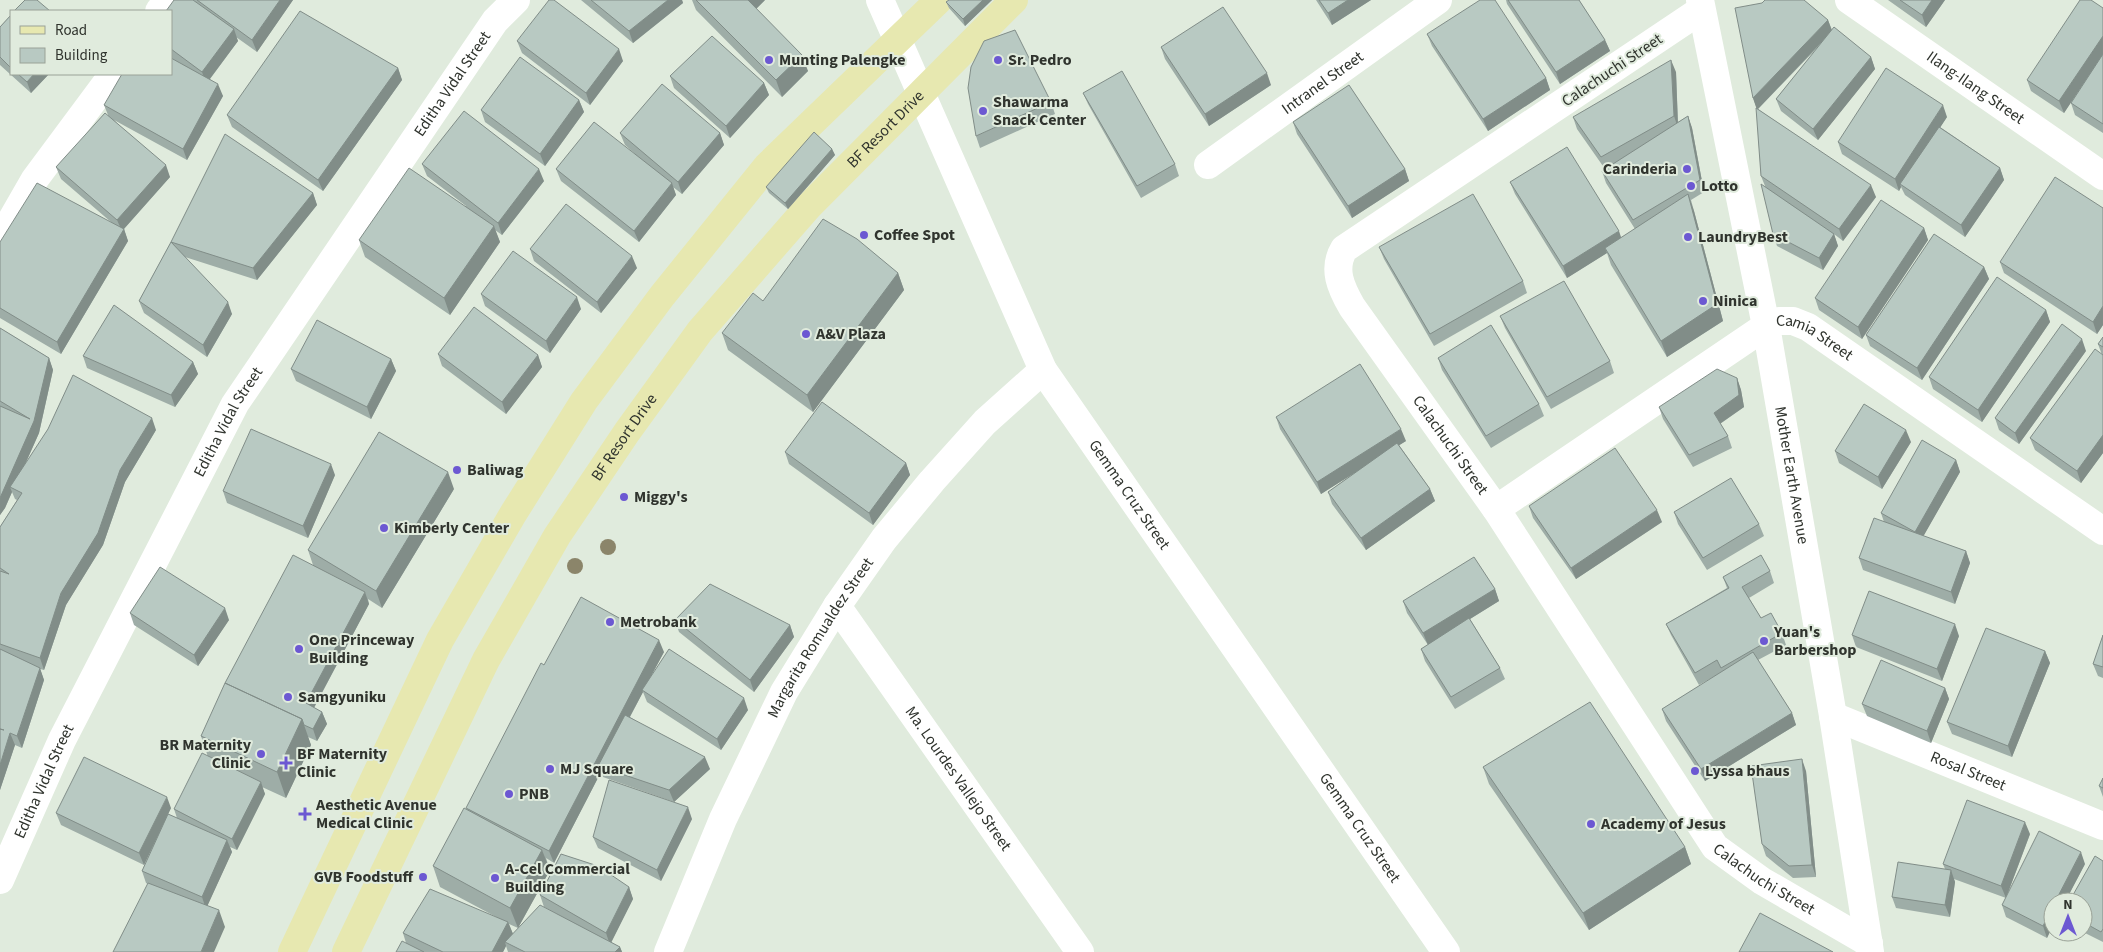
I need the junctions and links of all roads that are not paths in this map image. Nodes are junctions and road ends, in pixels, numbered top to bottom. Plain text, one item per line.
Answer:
1 (516, 0) edge
2 (880, 0) edge
3 (939, 0) edge
4 (1014, 0) edge
5 (1438, 0) edge
6 (1849, 0) edge
7 (1701, 5) edge
8 (896, 40) junction
9 (112, 75) edge
10 (920, 93) junction
11 (1208, 165) dead end
12 (2103, 176) edge
13 (0, 240) edge
14 (1766, 326) junction
15 (1043, 370) junction
16 (1496, 509) junction
17 (2103, 531) edge
18 (837, 606) junction
19 (1834, 716) junction
20 (2103, 826) edge
21 (0, 880) edge
22 (1870, 947) edge
23 (673, 950) edge
24 (292, 952) edge
25 (346, 952) edge
26 (1080, 952) edge
27 (1446, 952) edge

1 - 21 street, Editha Vidal Street
2 - 8 street, Gemma Cruz Street
3 - 8 main road
4 - 10 main road, BF Resort Drive
5 - 11 street, Intranel Street
6 - 12 street, Ilang-Ilang Street
7 - 14 street, Mother Earth Avenue
7 - 16 street, Calachuchi Street
8 - 10 street, Gemma Cruz Street
8 - 24 main road
9 - 13 street
10 - 15 street, Gemma Cruz Street
10 - 25 main road, BF Resort Drive
14 - 16 street, Camia Street
14 - 17 street, Camia Street
14 - 19 street, Mother Earth Avenue
15 - 18 street, Margarita Romualdez Street
15 - 27 street, Gemma Cruz Street
16 - 22 street, Calachuchi Street
18 - 23 street, Margarita Romualdez Street
18 - 26 street, Ma. Lourdes Vallejo Street
19 - 20 street, Rosal Street
19 - 22 street, Mother Earth Avenue

